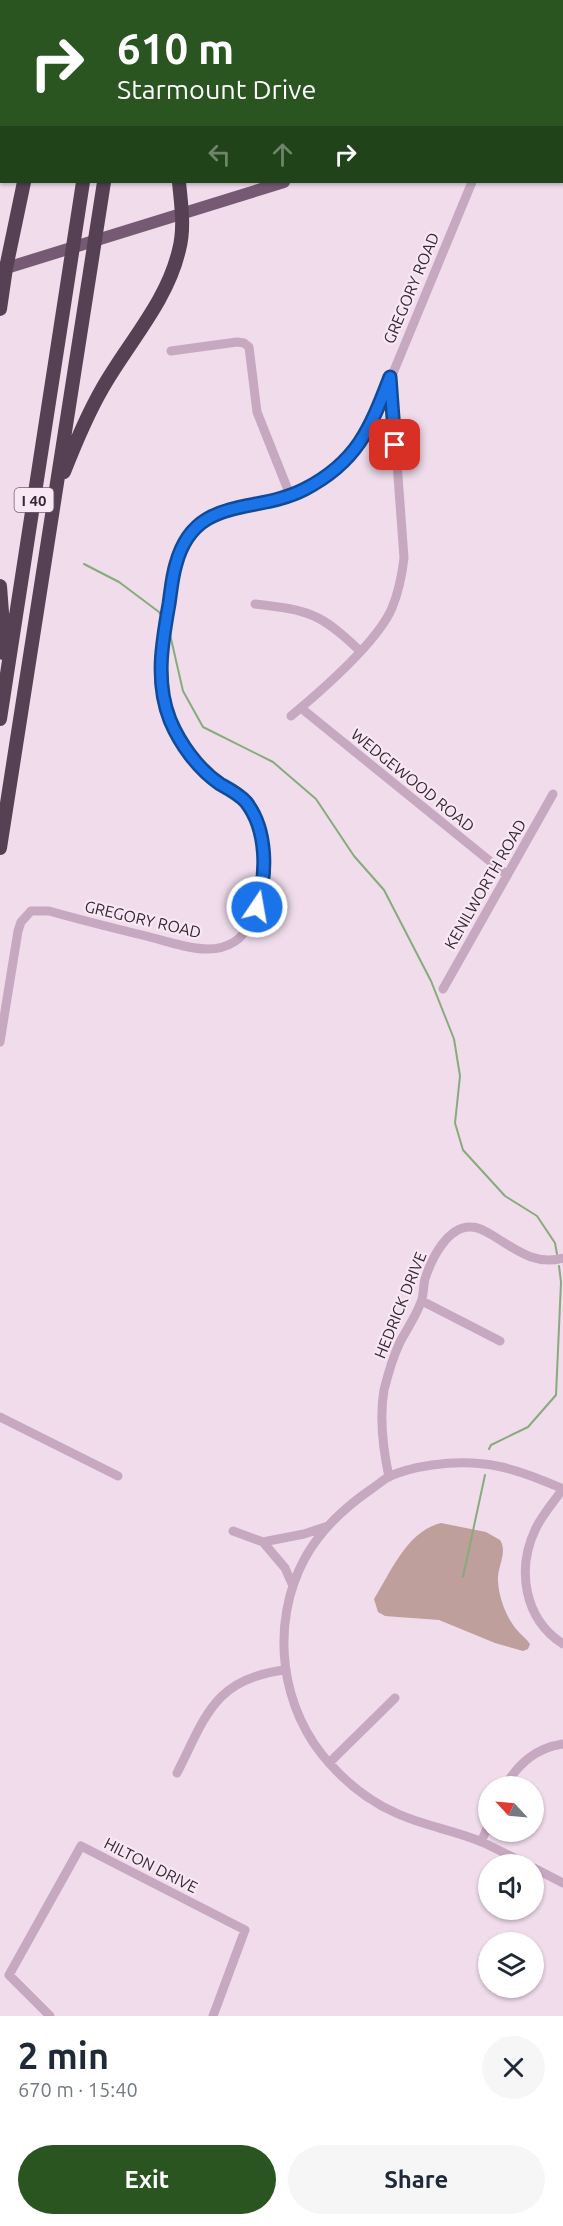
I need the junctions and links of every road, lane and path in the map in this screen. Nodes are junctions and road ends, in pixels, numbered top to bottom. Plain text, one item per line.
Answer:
1 (24, 183) edge
2 (83, 183) edge
3 (104, 183) edge
4 (179, 183) edge
5 (281, 183) edge
6 (472, 183) edge
7 (182, 213) junction
8 (3, 268) edge
9 (0, 309) edge
10 (171, 351) dead end
11 (390, 377) junction
12 (290, 495) junction
13 (51, 520) junction
14 (0, 586) edge
15 (255, 604) dead end
16 (360, 651) junction
17 (0, 708) edge
18 (301, 708) junction
19 (291, 716) dead end
20 (0, 719) edge
21 (554, 794) dead end
22 (0, 848) edge
23 (507, 875) junction
24 (443, 989) dead end
25 (0, 1042) edge
26 (563, 1258) edge
27 (422, 1301) junction
28 (500, 1341) dead end
29 (0, 1417) edge
30 (118, 1476) dead end
31 (389, 1477) junction
32 (563, 1489) edge
33 (328, 1526) junction
34 (233, 1531) dead end
35 (263, 1542) junction
36 (293, 1586) junction
37 (563, 1644) edge
38 (284, 1671) junction
39 (395, 1698) dead end
40 (563, 1744) edge
41 (329, 1763) junction
42 (177, 1773) dead end
43 (511, 1776) edge
44 (478, 1841) edge
45 (481, 1842) edge
46 (506, 1854) edge
47 (544, 1873) edge
48 (563, 1883) edge
49 (50, 2016) edge
50 (213, 2016) edge

1 - 8 highway
2 - 20 highway, I 40
3 - 13 highway, I 40
4 - 7 highway
5 - 7 main road
6 - 11 street, GREGORY ROAD
7 - 8 main road
7 - 13 highway
8 - 9 highway
10 - 12 street
11 - 12 street, GREGORY ROAD
11 - 16 street
12 - 25 street, GREGORY ROAD
13 - 22 highway, I 40
14 - 17 highway
15 - 16 street
16 - 18 street
18 - 19 street
18 - 23 street, WEDGEWOOD ROAD
21 - 23 street, KENILWORTH ROAD
23 - 24 street, KENILWORTH ROAD
26 - 27 street, HEDRICK DRIVE
27 - 28 street
27 - 31 street, HEDRICK DRIVE
29 - 30 street
31 - 32 street
31 - 33 street
32 - 37 street
33 - 35 street
33 - 36 street
34 - 35 street
35 - 36 street
36 - 38 street
38 - 41 street
38 - 42 street
39 - 41 street
40 - 43 street
41 - 44 street
45 - 46 street
47 - 48 street
49 - 50 street, HILTON DRIVE

